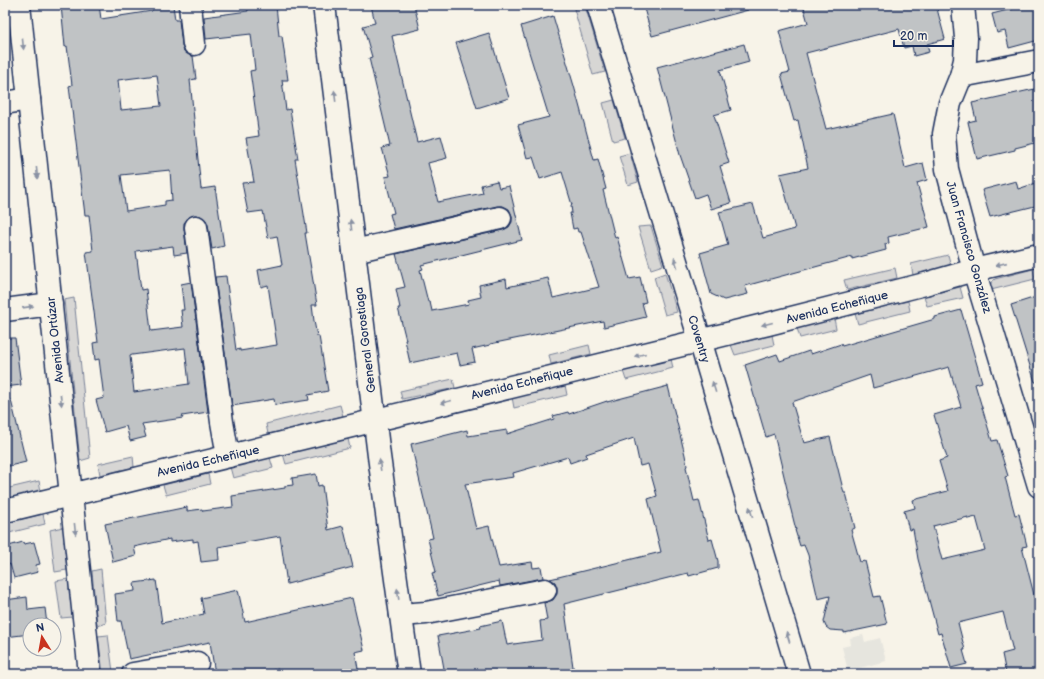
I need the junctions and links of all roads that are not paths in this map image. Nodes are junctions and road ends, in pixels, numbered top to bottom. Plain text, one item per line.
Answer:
1 (19, 5) edge
2 (190, 5) edge
3 (324, 5) edge
4 (598, 5) edge
5 (963, 5) edge
6 (194, 44) dead end
7 (1039, 61) edge
8 (961, 76) junction
9 (29, 99) junction
10 (5, 102) edge
11 (500, 218) dead end
12 (196, 227) dead end
13 (354, 251) junction
14 (1039, 255) edge
15 (974, 270) junction
16 (51, 304) junction
17 (5, 310) edge
18 (700, 340) junction
19 (375, 421) junction
20 (228, 456) junction
21 (1039, 486) edge
22 (71, 494) junction
23 (5, 511) edge
24 (545, 590) dead end
25 (401, 615) junction
26 (197, 663) dead end
27 (90, 674) edge
28 (133, 674) edge
29 (409, 674) edge
30 (799, 674) edge

1 -> 9 street, Avenida Ortúzar
2 - 6 street
13 -> 3 street, General Gorostiaga
18 -> 4 street, Coventry
5 - 8 street, Juan Francisco González
7 - 8 street
8 - 15 street, Juan Francisco González
9 - 10 street
9 -> 16 street, Avenida Ortúzar
11 - 13 street
12 - 20 street
13 - 19 street, General Gorostiaga
14 -> 15 street, Avenida Echeñique
15 -> 18 street, Avenida Echeñique
15 - 21 street, Juan Francisco González
17 -> 16 street
16 -> 22 street, Avenida Ortúzar
18 -> 19 street, Avenida Echeñique
30 -> 18 street, Coventry
19 - 20 street, Avenida Echeñique
25 -> 19 street, General Gorostiaga
20 - 22 street, Avenida Echeñique
22 - 23 street, Avenida Echeñique
22 -> 27 street, Avenida Ortúzar
24 - 25 street
25 - 29 street, General Gorostiaga
26 - 28 street

